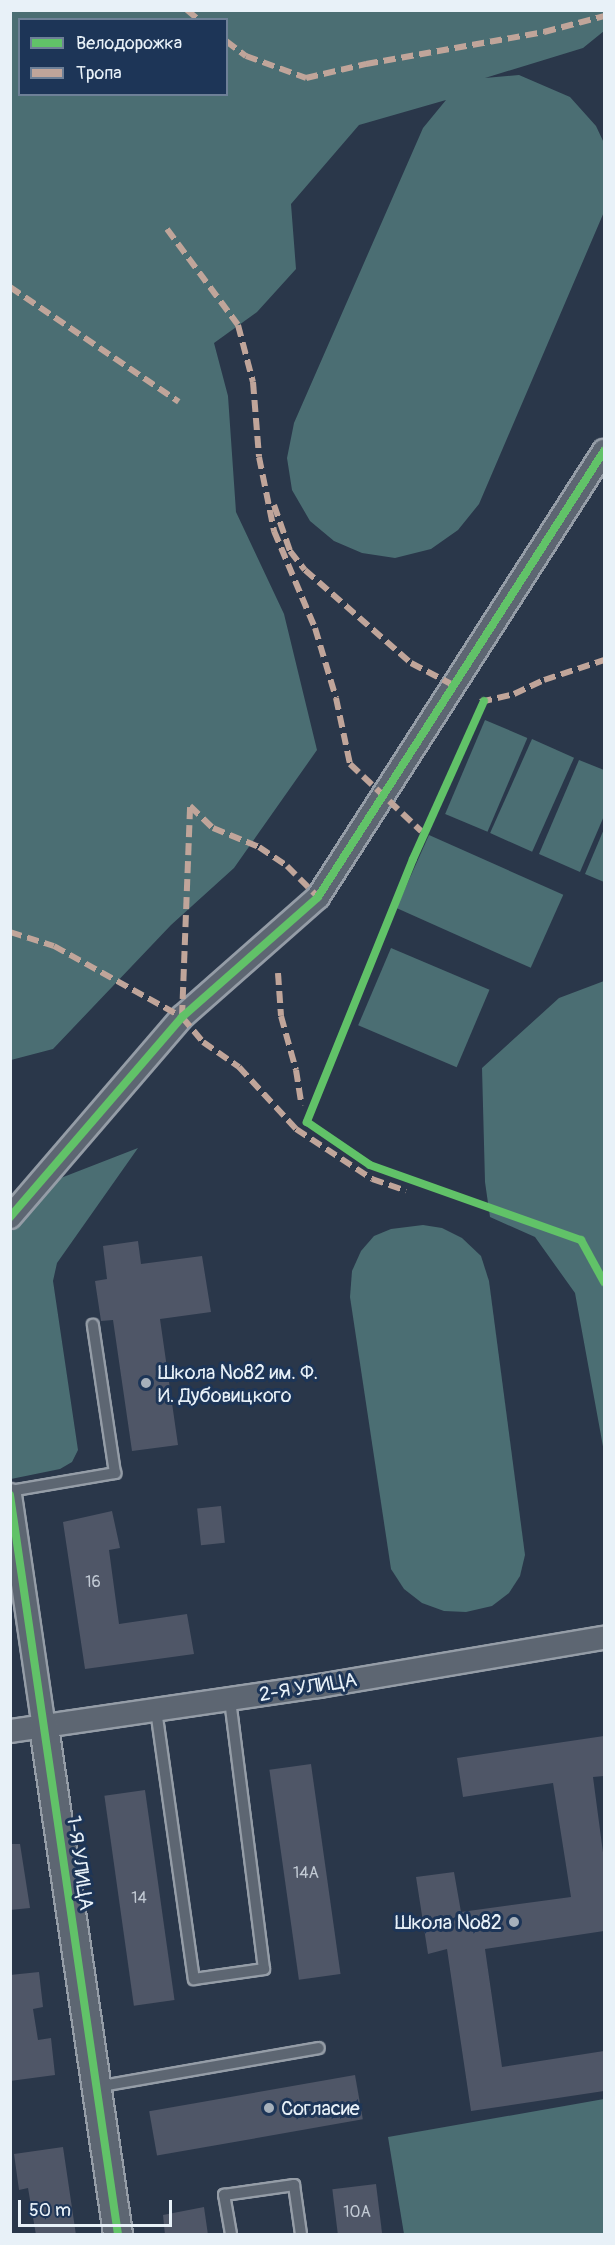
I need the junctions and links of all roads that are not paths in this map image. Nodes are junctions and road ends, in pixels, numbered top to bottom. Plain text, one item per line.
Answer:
1 (604, 451) edge
2 (10, 1217) edge
3 (93, 1325) dead end
4 (10, 1493) edge
5 (604, 1638) edge
6 (230, 1698) junction
7 (156, 1710) junction
8 (44, 1727) junction
9 (10, 1731) edge
10 (320, 2048) dead end
11 (96, 2087) junction
12 (118, 2235) edge
13 (231, 2235) edge
14 (301, 2235) edge

1 - 2 street
3 - 4 lane
4 - 8 street, 1-Я УЛИЦА
5 - 6 street, 2-Я УЛИЦА
6 - 7 street, 2-Я УЛИЦА
6 - 7 lane
7 - 8 street, 2-Я УЛИЦА
8 - 9 street, 2-Я УЛИЦА
8 - 11 street, 1-Я УЛИЦА
10 - 11 lane
11 - 12 street, 1-Я УЛИЦА
13 - 14 lane

